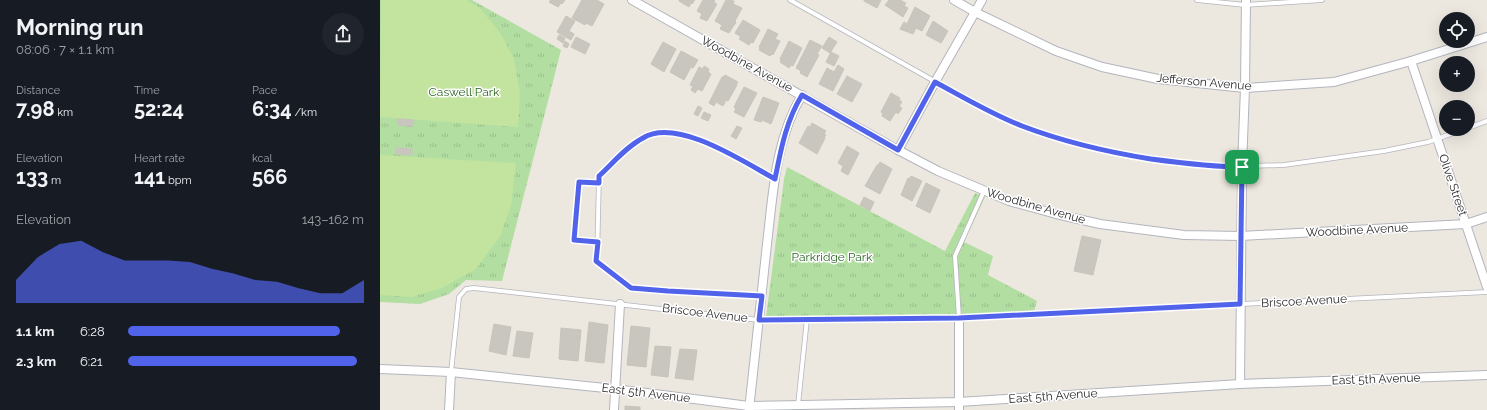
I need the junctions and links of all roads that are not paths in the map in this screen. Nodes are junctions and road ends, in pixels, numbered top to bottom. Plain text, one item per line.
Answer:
1 (632, 0) edge
2 (790, 0) edge
3 (954, 0) edge
4 (982, 0) edge
5 (1197, 0) edge
6 (1322, 0) edge
7 (1246, 2) edge
8 (975, 12) junction
9 (1487, 37) edge
10 (1411, 61) junction
11 (935, 82) junction
12 (1245, 88) junction
13 (802, 95) junction
14 (1487, 121) edge
15 (1475, 125) edge
16 (1443, 136) edge
17 (1437, 138) junction
18 (898, 150) junction
19 (1242, 167) junction
20 (775, 179) junction
21 (599, 183) junction
22 (984, 191) junction
23 (1487, 217) edge
24 (1466, 224) junction
25 (1242, 236) junction
26 (598, 242) junction
27 (1487, 287) edge
28 (1487, 292) edge
29 (762, 296) junction
30 (620, 304) junction
31 (1240, 304) junction
32 (959, 318) junction
33 (807, 319) junction
34 (759, 320) junction
35 (380, 369) edge
36 (451, 372) junction
37 (1487, 375) edge
38 (1240, 384) junction
39 (615, 389) junction
40 (798, 405) junction
41 (959, 406) edge
42 (749, 408) edge
43 (448, 410) edge
44 (614, 410) edge

1 - 13 street, Woodbine Avenue
2 - 11 lane
3 - 8 street, Jefferson Avenue
4 - 8 street
5 - 7 lane
6 - 7 lane
7 - 12 street
8 - 11 street
8 - 12 street, Jefferson Avenue
9 - 10 street, Jefferson Avenue
10 - 12 street, Jefferson Avenue
10 - 17 street, Olive Street
11 - 18 street
11 - 19 lane
12 - 19 street
13 - 18 street, Woodbine Avenue
13 - 20 street
14 - 15 lane
16 - 17 lane
17 - 19 lane
17 - 24 street, Olive Street
18 - 22 street, Woodbine Avenue
19 - 25 street
20 - 21 lane
20 - 29 street
21 - 26 lane
21 - 26 lane
22 - 25 street, Woodbine Avenue
22 - 32 lane
23 - 24 street, Woodbine Avenue
24 - 25 street, Woodbine Avenue
24 - 27 street, Olive Street
25 - 31 street
26 - 29 lane
28 - 31 lane, Briscoe Avenue
29 - 34 street
30 - 34 lane, Briscoe Avenue
30 - 36 lane, Briscoe Avenue
30 - 39 street
31 - 32 lane, Briscoe Avenue
31 - 38 street
32 - 33 lane, Briscoe Avenue
32 - 41 street
33 - 34 lane, Briscoe Avenue
33 - 40 lane
34 - 42 street
35 - 36 street, East 5th Avenue
36 - 39 street, East 5th Avenue
36 - 43 street
37 - 38 street, East 5th Avenue
38 - 41 street, East 5th Avenue
39 - 42 street, East 5th Avenue
39 - 44 street
40 - 41 street, East 5th Avenue
40 - 42 street, East 5th Avenue

